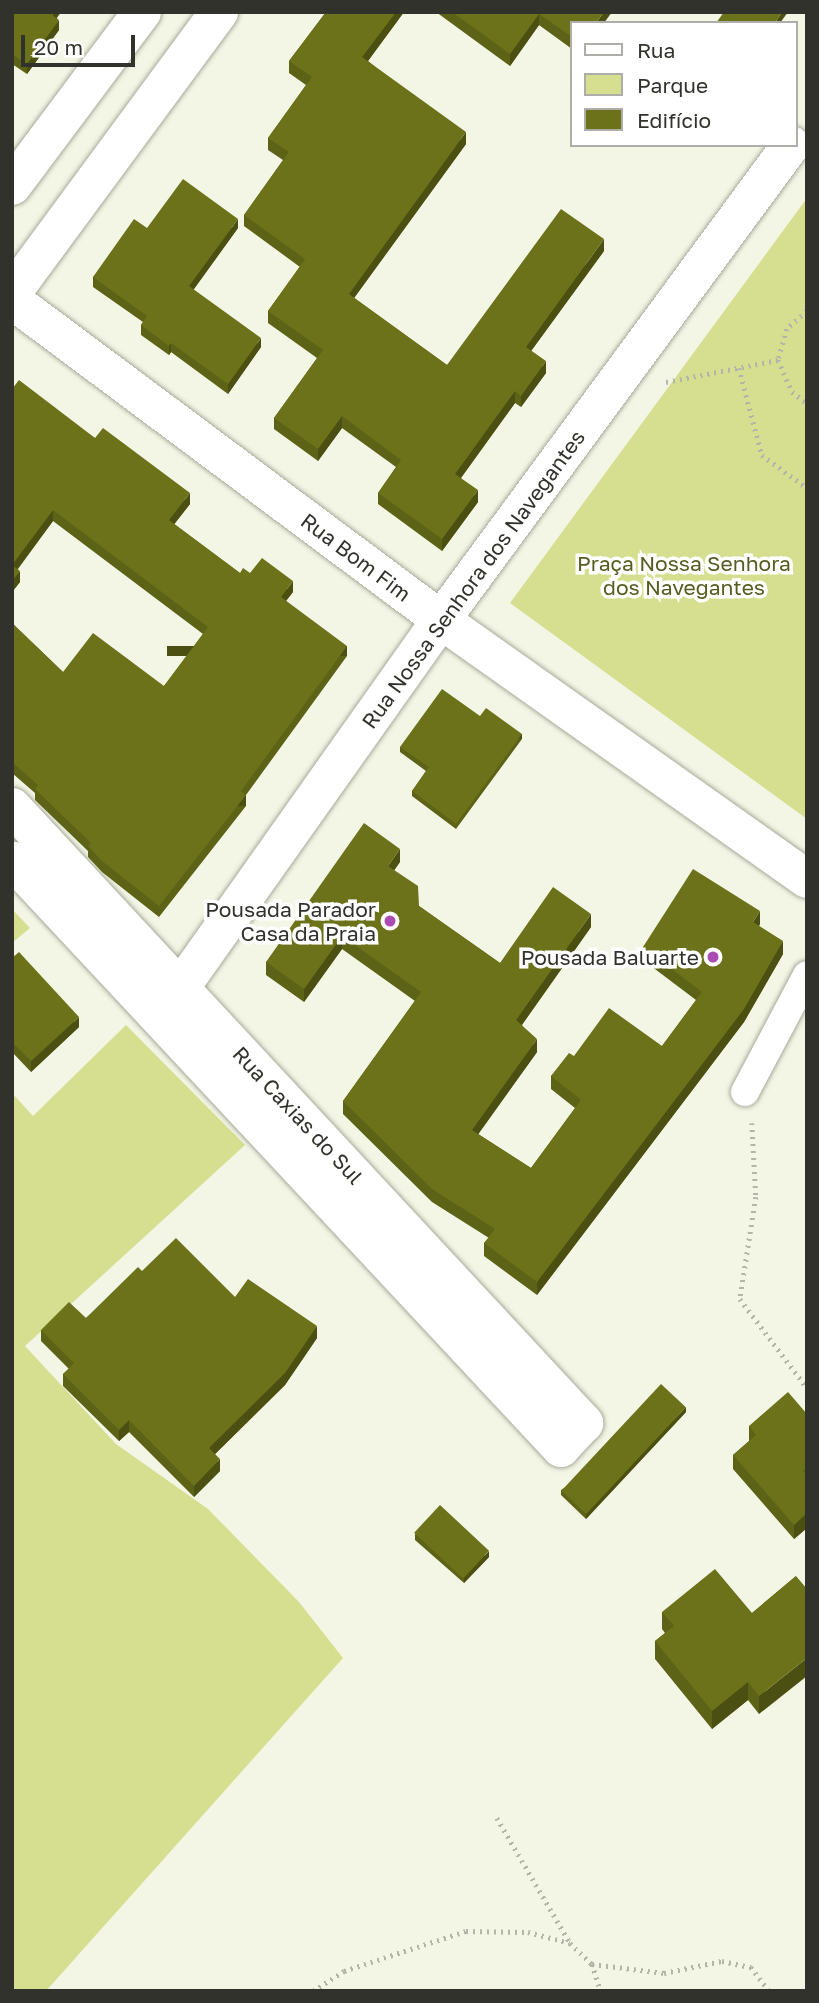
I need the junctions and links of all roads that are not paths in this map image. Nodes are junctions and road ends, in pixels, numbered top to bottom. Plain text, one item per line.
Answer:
1 (142, 12) edge
2 (219, 12) edge
3 (790, 147) edge
4 (12, 186) edge
5 (12, 293) edge
6 (12, 300) edge
7 (441, 620) junction
8 (12, 807) edge
9 (12, 860) edge
10 (807, 879) edge
11 (807, 975) edge
12 (170, 1003) junction
13 (745, 1092) road end
14 (572, 1436) dead end

1 - 4 street
2 - 5 street
3 - 7 street, Rua Nossa Senhora dos Navegantes
6 - 7 street, Rua Bom Fim
7 - 10 street, Rua Bom Fim
7 - 12 street, Rua Nossa Senhora dos Navegantes
8 - 12 street, Rua Caxias do Sul
9 - 12 street, Rua Caxias do Sul
11 - 13 street
12 - 14 street, Rua Caxias do Sul

